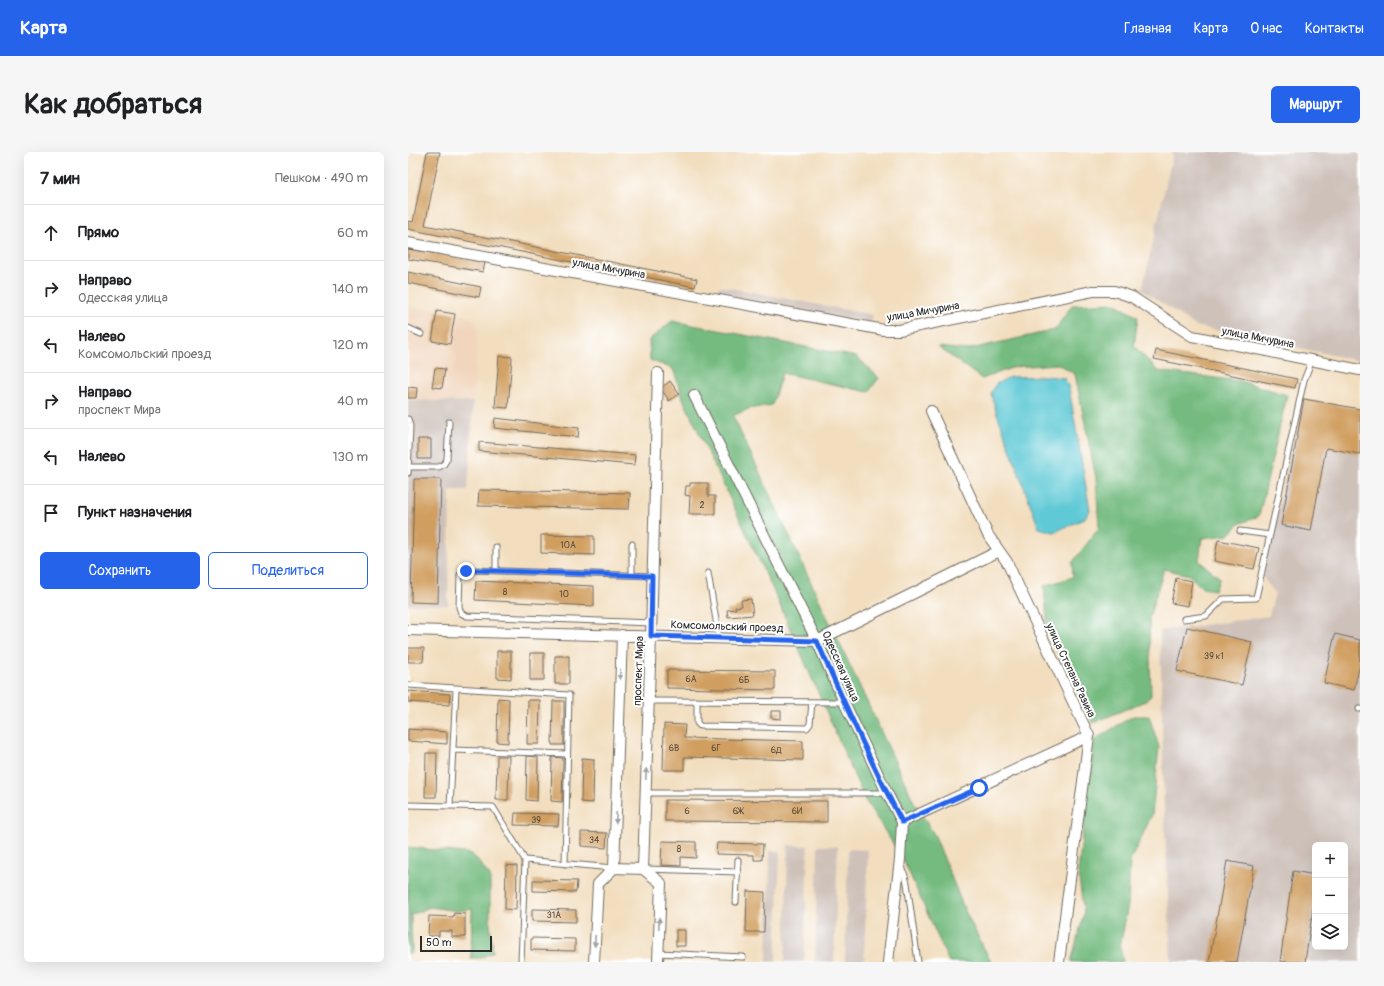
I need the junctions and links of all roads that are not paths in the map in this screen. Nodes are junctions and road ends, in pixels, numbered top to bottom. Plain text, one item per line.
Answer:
1 (408, 243) edge
2 (408, 328) edge
3 (421, 334) dead end
4 (1312, 360) junction
5 (1360, 370) edge
6 (658, 373) dead end
7 (694, 395) dead end
8 (931, 411) dead end
9 (408, 419) edge
10 (449, 422) dead end
11 (408, 467) edge
12 (408, 473) edge
13 (1240, 531) dead end
14 (1270, 535) junction
15 (632, 544) dead end
16 (496, 547) dead end
17 (999, 551) junction
18 (496, 571) junction
19 (708, 572) dead end
20 (632, 575) junction
21 (652, 576) junction
22 (1184, 619) dead end
23 (651, 623) junction
24 (408, 630) edge
25 (622, 635) junction
26 (651, 636) junction
27 (719, 638) junction
28 (817, 641) junction
29 (408, 685) edge
30 (456, 689) junction
31 (649, 701) junction
32 (697, 701) junction
33 (812, 702) junction
34 (844, 702) junction
35 (1089, 736) junction
36 (454, 750) junction
37 (567, 754) junction
38 (646, 793) junction
39 (887, 794) junction
40 (408, 806) edge
41 (450, 806) junction
42 (902, 822) junction
43 (900, 859) junction
44 (525, 860) junction
45 (738, 860) dead end
46 (565, 864) junction
47 (614, 868) junction
48 (643, 869) junction
49 (738, 872) junction
50 (736, 902) dead end
51 (744, 957) dead end
52 (658, 958) edge
53 (520, 962) edge
54 (594, 962) edge
55 (888, 962) edge
56 (918, 962) edge
57 (1059, 962) edge

1 - 4 street, улица Мичурина
2 - 3 lane
4 - 5 street, улица Мичурина
4 - 14 lane
6 - 21 street, проспект Мира
7 - 28 street, Одесская улица
8 - 17 street, улица Степана Разина
9 - 11 lane
10 - 11 lane
11 - 12 lane
13 - 14 lane
14 - 22 lane
15 - 20 lane
16 - 18 lane
17 - 28 street, Комсомольский проезд
17 - 35 street, улица Степана Разина
18 - 20 lane
18 - 23 lane
19 - 27 lane
20 - 21 lane
21 - 23 street, проспект Мира
23 - 26 street, проспект Мира
24 - 25 street, Комсомольский проезд
25 - 26 street, Комсомольский проезд
25 -> 47 street, проспект Мира
26 - 27 street, Комсомольский проезд
26 - 31 street, проспект Мира
27 - 28 street, Комсомольский проезд
28 - 34 street, Одесская улица
29 - 30 lane
30 - 36 lane
30 - 37 lane
31 - 32 lane
38 -> 31 street, проспект Мира
32 - 33 lane
32 - 33 lane
33 - 34 lane
34 - 39 street, Одесская улица
35 - 42 street
35 - 57 street
36 - 37 lane
36 - 41 lane
37 - 46 lane
38 - 39 lane
38 - 48 street, проспект Мира
39 - 42 street, Одесская улица
40 - 41 lane
41 - 44 lane
42 - 43 street
43 - 55 street
43 - 56 lane
44 - 46 lane
44 - 53 lane
45 - 49 lane
46 - 47 lane
47 - 48 street
47 -> 54 street
48 - 49 lane
52 -> 48 street
49 - 50 lane
51 - 52 lane

